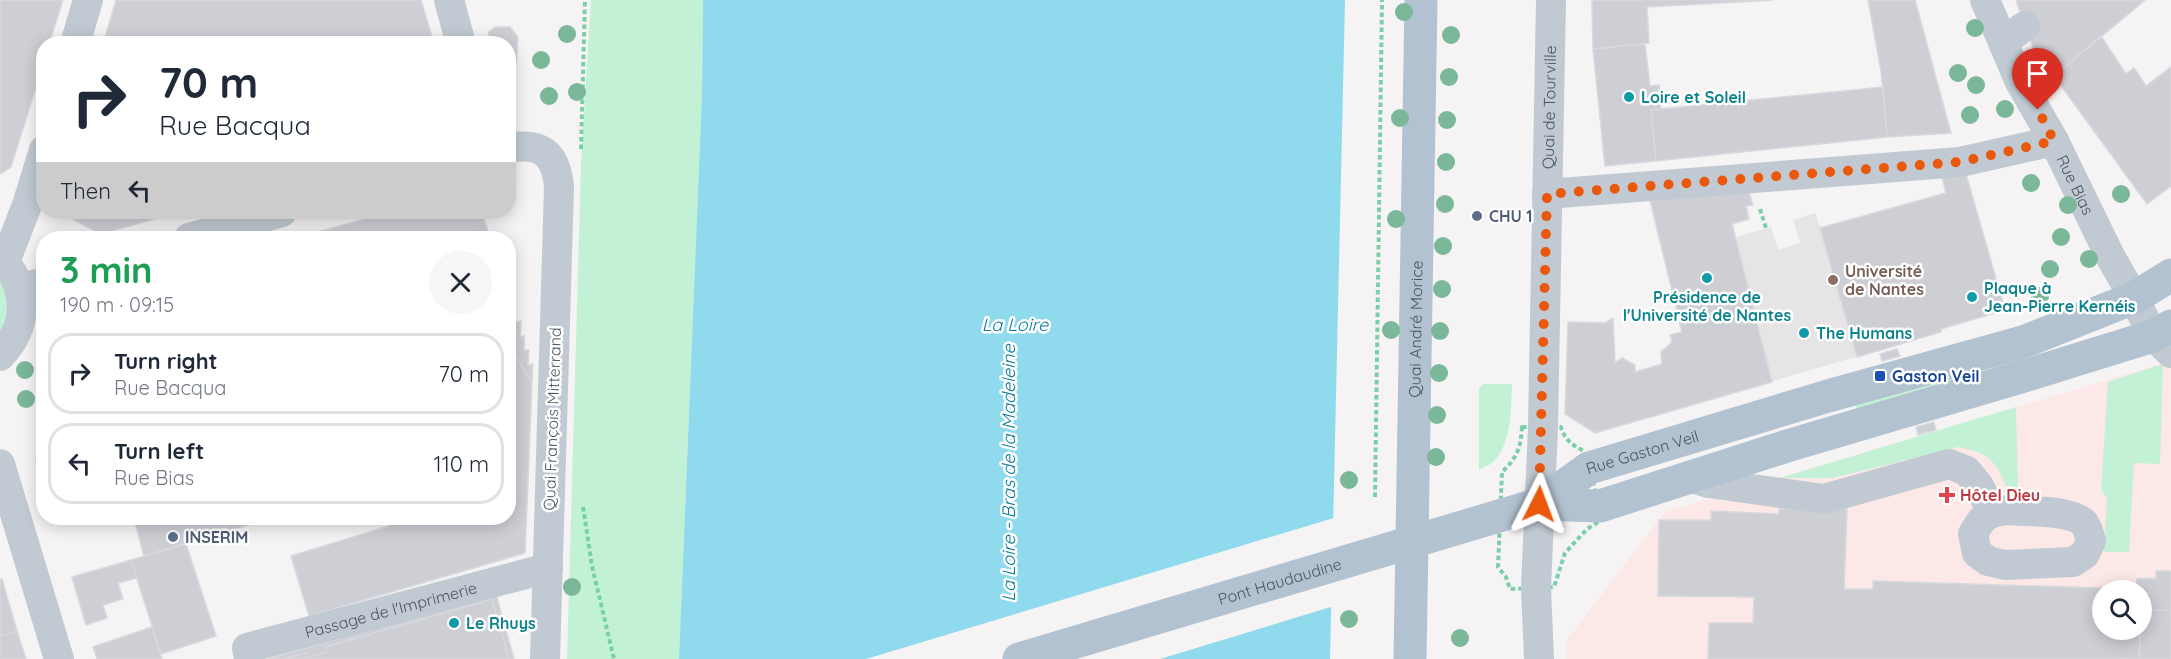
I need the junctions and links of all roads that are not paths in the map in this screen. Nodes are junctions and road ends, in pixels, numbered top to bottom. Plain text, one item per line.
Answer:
1 (88, 0) edge
2 (449, 0) edge
3 (1421, 0) edge
4 (1551, 0) edge
5 (1985, 0) edge
6 (77, 36) edge
7 (459, 36) edge
8 (2054, 141) junction
9 (516, 147) edge
10 (36, 176) edge
11 (1547, 194) junction
12 (257, 219) edge
13 (214, 231) edge
14 (2, 260) edge
15 (2171, 275) edge
16 (31, 285) edge
17 (2134, 298) junction
18 (2165, 338) edge
19 (0, 356) edge
20 (0, 464) edge
21 (1688, 477) junction
22 (1526, 508) junction
23 (1992, 512) dead end
24 (548, 568) junction
25 (59, 659) edge
26 (249, 659) edge
27 (545, 659) edge
28 (1019, 659) edge
29 (1410, 659) edge
30 (1539, 659) edge

1 - 6 street
2 - 7 street
3 - 29 main road, Quai André Morice
4 - 11 street, Quai de Tourville
5 - 8 street, Rue Bias
8 - 11 street
8 - 17 street, Rue Bias
9 - 24 street, Quai François Mitterrand
10 - 14 street
11 - 22 street, Quai de Tourville
12 - 13 street
14 - 16 street
15 - 17 main road, Rue Gaston Veil
16 - 19 street
17 - 18 street, Rue Bias
17 - 22 main road, Rue Gaston Veil
18 - 21 main road, Rue Gaston Veil
20 - 25 street
21 - 22 main road, Rue Gaston Veil
21 - 23 street
22 - 28 main road, Pont Haudaudine, bridge
22 - 30 street, Quai de Tourville
24 - 26 street, Passage de l'Imprimerie
24 - 27 street, Quai François Mitterrand

